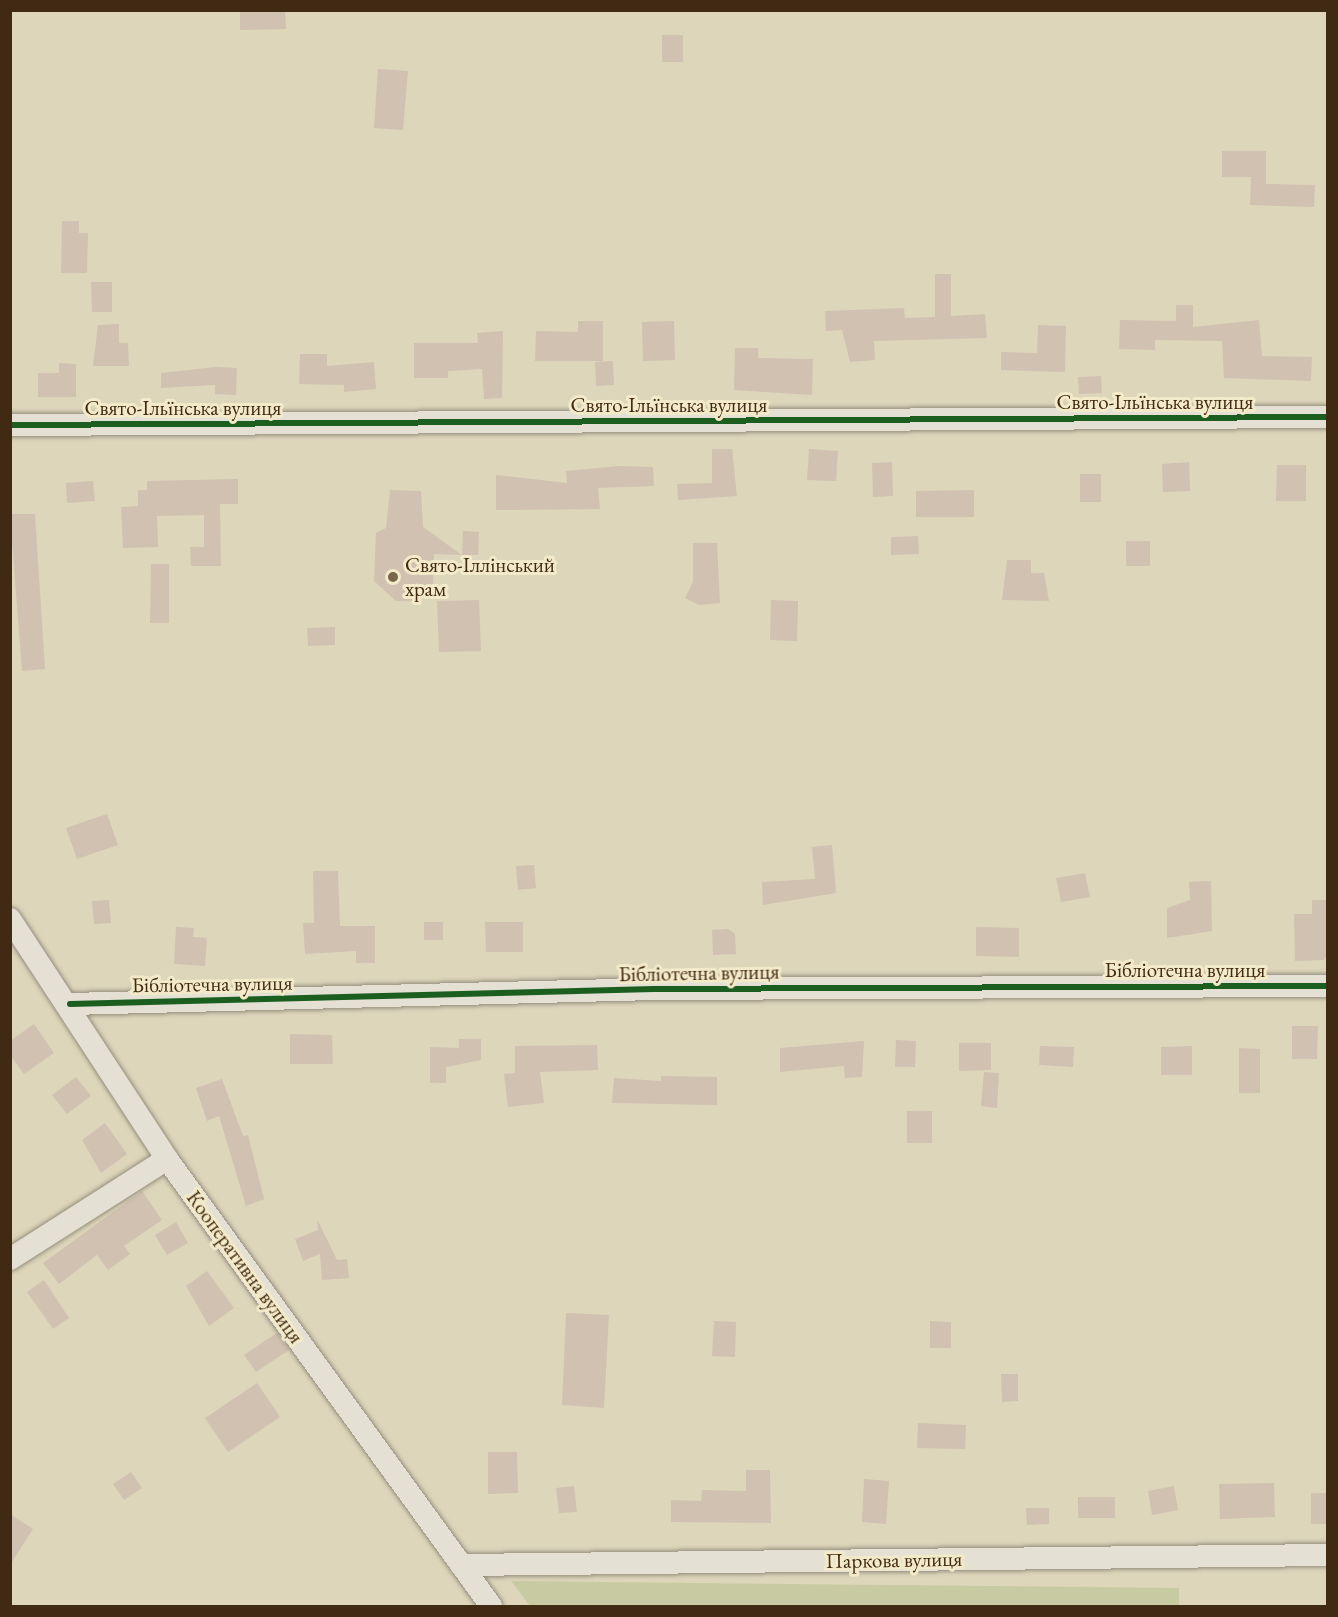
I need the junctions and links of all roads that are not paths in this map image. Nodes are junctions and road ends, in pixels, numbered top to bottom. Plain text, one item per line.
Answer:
1 (1328, 417) edge
2 (10, 425) edge
3 (10, 919) edge
4 (1328, 986) edge
5 (70, 1004) junction
6 (167, 1159) junction
7 (10, 1259) edge
8 (1328, 1555) edge
9 (461, 1565) junction
10 (491, 1606) edge

1 - 2 street, Свято-Ільїнська вулиця
3 - 5 street, Кооперативна вулиця
4 - 5 street, Бібліотечна вулиця
5 - 6 street, Кооперативна вулиця
6 - 7 street
6 - 9 street, Кооперативна вулиця
8 - 9 street, Паркова вулиця
9 - 10 street, Кооперативна вулиця

